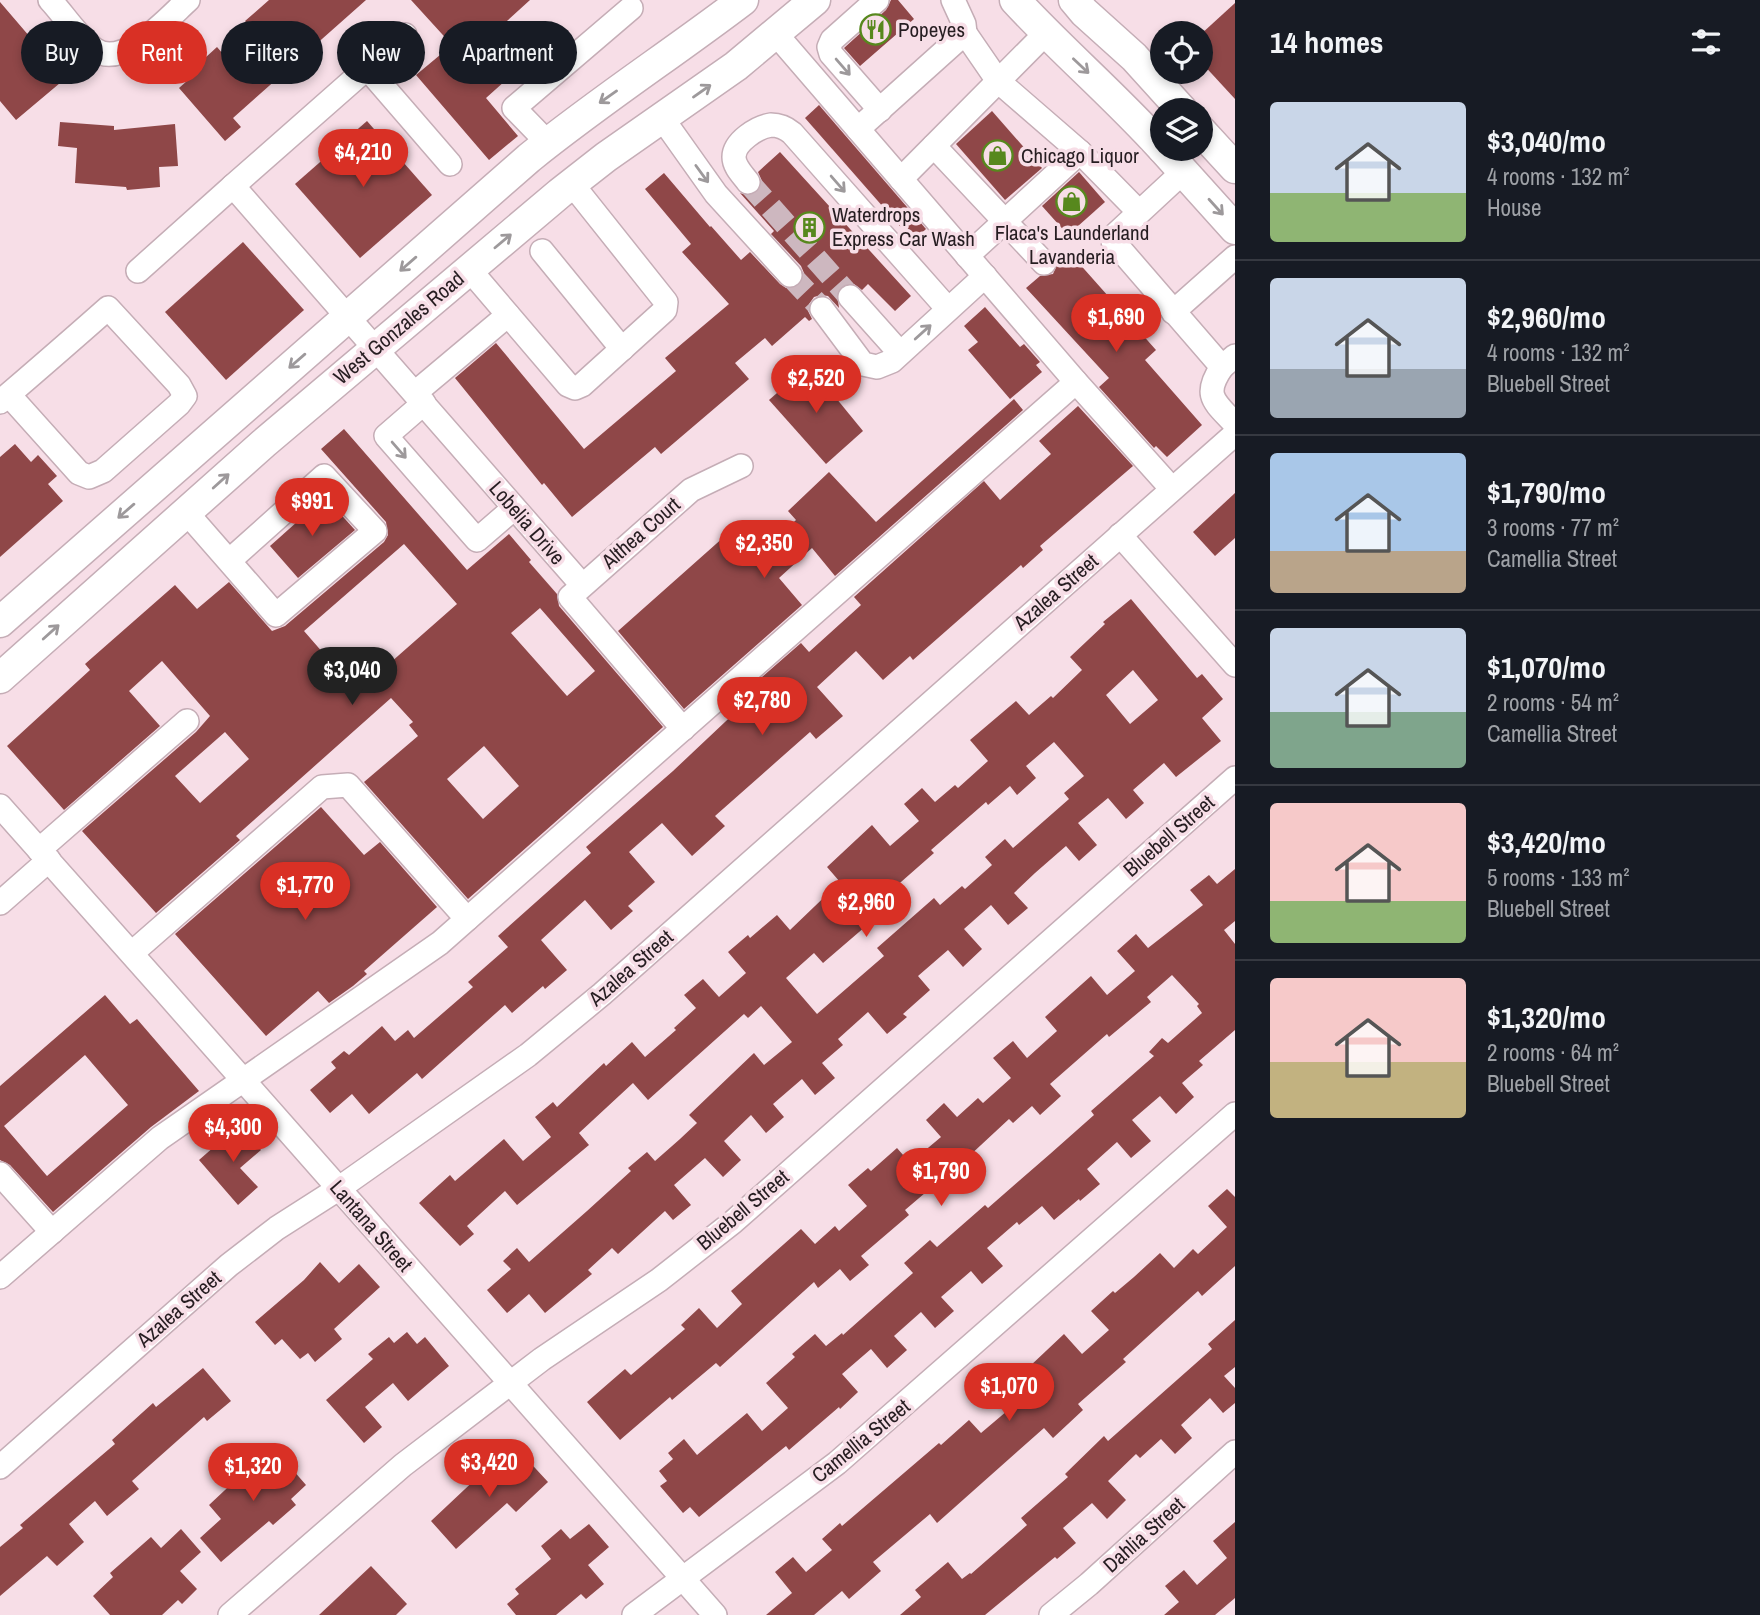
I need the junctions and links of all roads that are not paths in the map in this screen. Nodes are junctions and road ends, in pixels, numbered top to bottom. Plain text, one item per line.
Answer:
1 (50, 0) edge
2 (188, 0) edge
3 (743, 0) edge
4 (815, 0) edge
5 (877, 0) edge
6 (953, 0) edge
7 (1015, 0) edge
8 (1085, 4) edge
9 (631, 8) dead end
10 (965, 33) junction
11 (1046, 33) junction
12 (776, 34) junction
13 (998, 81) junction
14 (349, 84) edge
15 (381, 84) edge
16 (1171, 98) edge
17 (880, 110) junction
18 (662, 118) junction
19 (858, 129) junction
20 (1150, 134) edge
21 (548, 143) junction
22 (1213, 144) edge
23 (934, 146) junction
24 (1080, 152) junction
25 (1174, 161) edge
26 (450, 164) dead end
27 (1235, 168) edge
28 (1184, 172) junction
29 (901, 179) junction
30 (748, 182) tunnel mouth
31 (572, 184) junction
32 (233, 186) junction
33 (1139, 212) junction
34 (1004, 222) junction
35 (1235, 229) edge
36 (542, 251) dead end
37 (967, 256) junction
38 (1235, 257) edge
39 (1044, 263) dead end
40 (469, 269) junction
41 (138, 271) dead end
42 (790, 275) tunnel mouth
43 (985, 276) junction
44 (850, 297) tunnel mouth
45 (822, 309) tunnel mouth
46 (948, 309) junction
47 (1173, 312) junction
48 (508, 315) junction
49 (349, 316) junction
50 (375, 348) junction
51 (622, 349) junction
52 (900, 353) junction
53 (1228, 361) edge
54 (1076, 382) junction
55 (4, 398) edge
56 (419, 398) junction
57 (1235, 424) edge
58 (1231, 445) edge
59 (741, 466) dead end
60 (1172, 489) junction
61 (514, 508) junction
62 (186, 512) junction
63 (1121, 535) junction
64 (229, 561) junction
65 (582, 585) junction
66 (0, 622) edge
67 (1235, 666) edge
68 (0, 678) edge
69 (187, 720) dead end
70 (683, 729) junction
71 (1235, 778) edge
72 (0, 806) edge
73 (44, 855) junction
74 (0, 903) edge
75 (467, 919) junction
76 (132, 953) junction
77 (246, 1080) junction
78 (1235, 1114) edge
79 (0, 1174) edge
80 (338, 1189) junction
81 (52, 1232) junction
82 (5, 1262) edge
83 (510, 1384) junction
84 (1235, 1452) edge
85 (0, 1467) edge
86 (683, 1579) junction
87 (230, 1615) edge
88 (634, 1615) edge
89 (715, 1615) edge
90 (1051, 1615) edge

1 - 2 street
3 -> 21 main road, West Gonzales Road
4 - 12 main road, West Gonzales Road
5 -> 17 street
6 - 10 street
7 - 11 main road
8 - 16 main road
9 - 21 street
10 - 13 street
10 - 17 street
11 - 13 street
11 -> 20 main road
18 -> 12 main road, West Gonzales Road
12 - 19 street
13 - 23 street
13 - 24 street
14 - 32 street
15 - 26 street
17 - 19 street
18 - 31 main road, West Gonzales Road
18 -> 42 street
19 - 29 street
21 -> 49 main road, West Gonzales Road
22 - 27 main road
23 - 29 street
23 - 34 street
24 - 33 street
24 - 34 street
25 - 28 main road
28 - 33 street
28 -> 35 main road
29 - 37 street
30 -> 46 street
40 -> 31 main road, West Gonzales Road
31 - 51 street
32 - 41 street
32 - 49 street, Lobelia Drive
33 - 47 street
34 - 37 street
34 - 39 street
36 - 51 street
37 - 43 street
38 - 47 street
40 - 48 street
40 - 50 main road, West Gonzales Road
43 - 46 street
43 - 54 street
44 - 52 street
45 - 52 street
52 -> 46 street
47 - 53 street
48 - 51 street
48 - 56 street
49 - 50 street, Lobelia Drive
49 -> 66 main road, West Gonzales Road
50 - 56 street, Lobelia Drive
62 -> 50 main road, West Gonzales Road
53 - 57 street
54 - 60 street
54 - 70 street
55 - 55 street
56 - 61 street, Lobelia Drive
56 -> 61 street
58 - 60 street, Azalea Street
59 - 65 street, Althea Court
60 - 63 street, Azalea Street
61 - 65 street, Lobelia Drive
62 - 64 street
68 -> 62 main road, West Gonzales Road
63 - 67 street
63 - 80 street, Azalea Street
64 - 64 street
65 - 70 street
69 - 73 street
70 - 75 street
71 - 83 street, Bluebell Street
72 - 73 street, Lantana Street
73 - 74 street
73 - 76 street, Lantana Street
75 - 76 street
75 - 77 street
76 - 77 street, Lantana Street
77 - 80 street, Lantana Street
77 - 81 street
78 - 86 street, Camellia Street
79 - 81 street
80 - 83 street, Lantana Street
80 - 85 street, Azalea Street
81 - 82 street
83 - 86 street, Lantana Street
83 - 87 street, Bluebell Street
84 - 90 street, Dahlia Street
86 - 88 street, Camellia Street
86 - 89 street, Lantana Street

